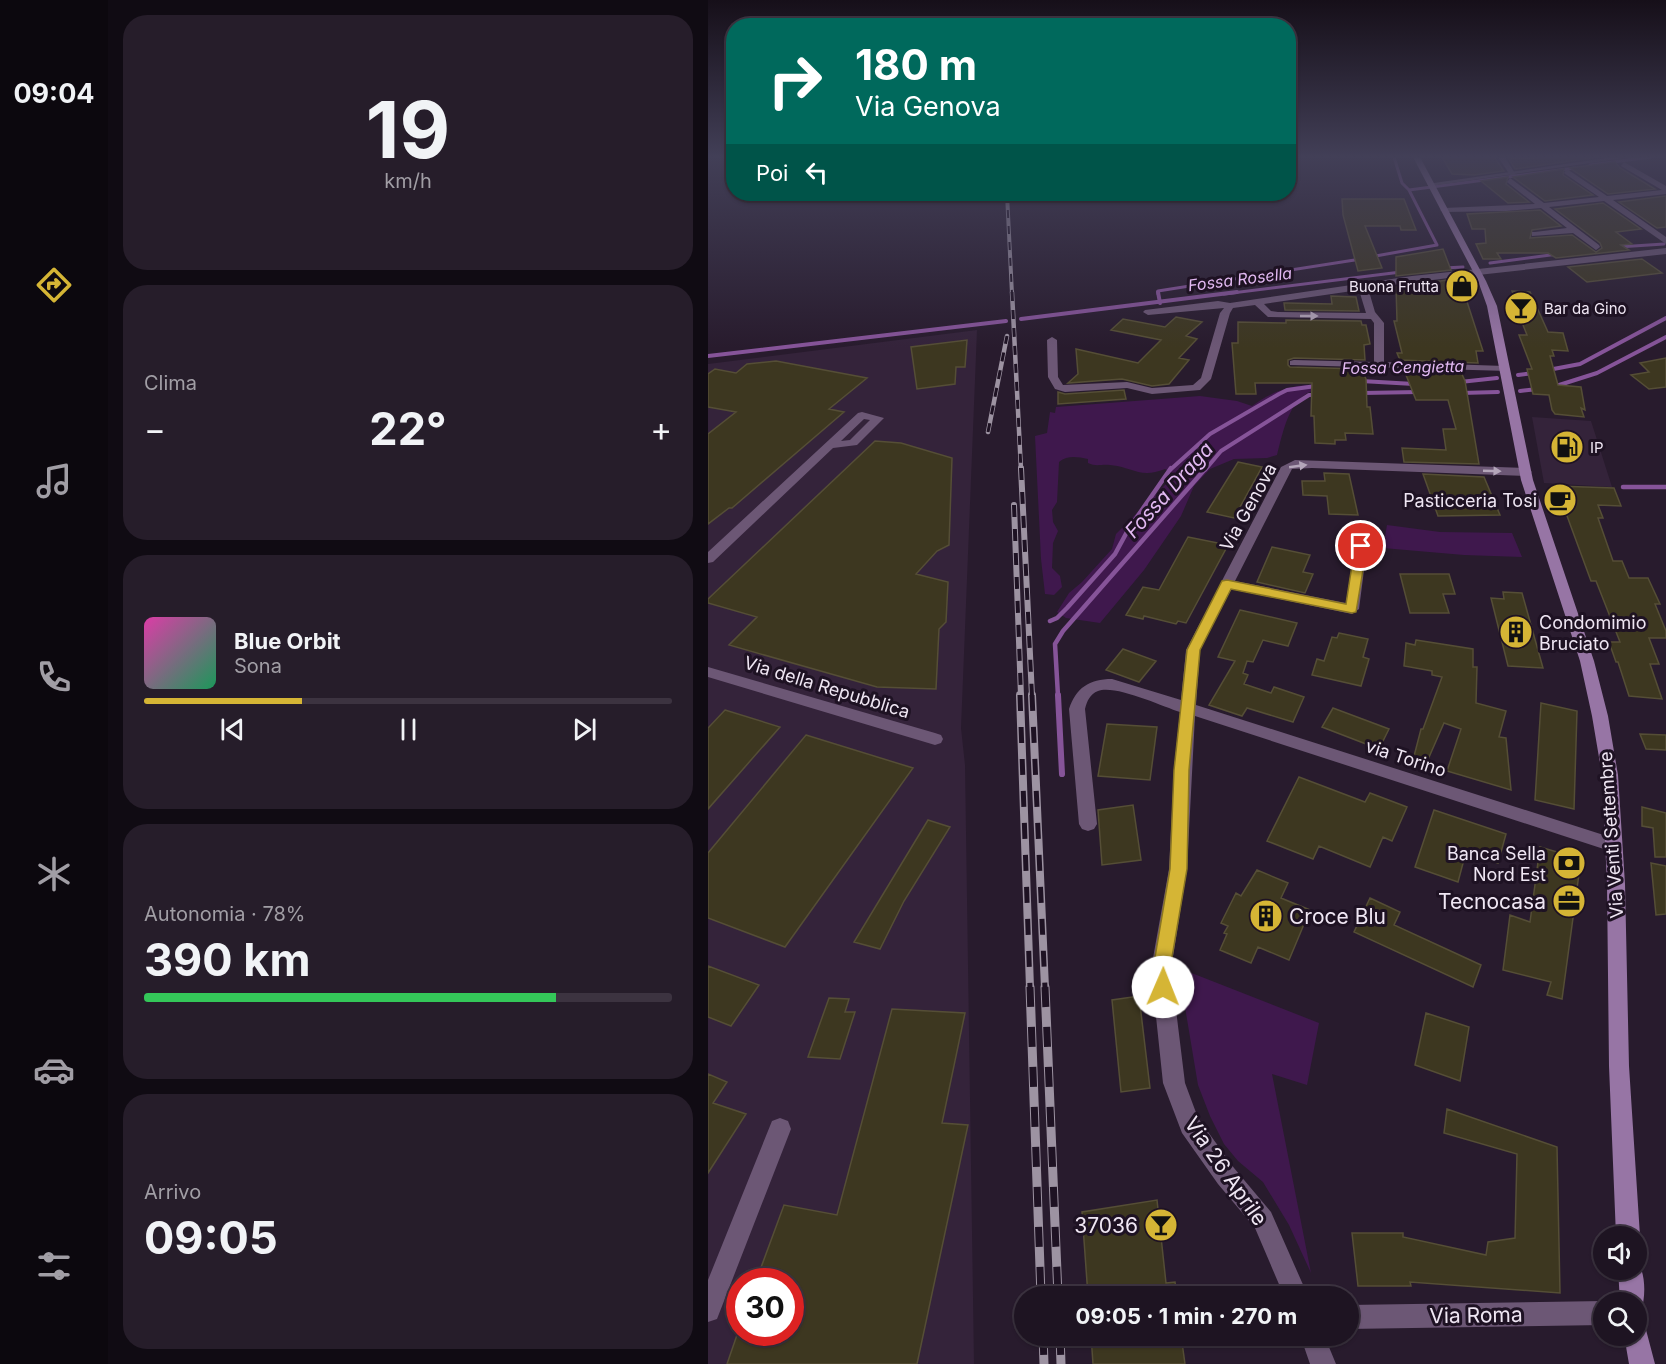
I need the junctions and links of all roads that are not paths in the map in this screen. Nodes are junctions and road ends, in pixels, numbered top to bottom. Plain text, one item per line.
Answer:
1 (1450, 221) edge
2 (1563, 221) edge
3 (1637, 221) edge
4 (1575, 230) junction
5 (1534, 234) dead end
6 (1666, 241) edge
7 (1596, 247) dead end
8 (1666, 251) edge
9 (1480, 277) junction
10 (1363, 286) junction
11 (1256, 301) junction
12 (1230, 306) junction
13 (1148, 312) dead end
14 (1373, 316) junction
15 (1052, 340) dead end
16 (1294, 363) dead end
17 (1380, 366) junction
18 (1505, 369) junction
19 (831, 444) dead end
20 (1526, 472) junction
21 (1364, 524) dead end
22 (708, 559) edge
23 (1227, 584) junction
24 (708, 672) edge
25 (1186, 707) junction
26 (935, 739) dead end
27 (1088, 824) dead end
28 (1613, 845) junction
29 (780, 1129) dead end
30 (1627, 1226) edge
31 (1292, 1286) edge
32 (708, 1310) edge
33 (1593, 1313) edge
34 (1359, 1317) edge
35 (1316, 1346) edge
36 (1638, 1346) edge
37 (1323, 1364) edge
38 (1642, 1364) edge

1 - 9 main road, Via Venti Settembre
2 - 4 street
3 - 6 street
4 - 5 street
4 - 7 street
8 - 9 street
9 - 10 street
9 - 18 main road, Via Venti Settembre
10 - 11 street
10 - 14 street
11 - 12 street
11 -> 14 street
12 - 13 street
12 - 15 street
14 - 17 street
16 - 17 street
17 - 18 street
18 - 20 main road, Via Venti Settembre
19 - 22 street
23 -> 20 street, Via Genova
20 - 28 main road, Via Venti Settembre
21 - 23 street
23 - 25 street, Via 26 Aprile
24 - 26 street, Via della Repubblica
25 - 27 street, via Torino
25 - 28 street, via Torino
25 - 31 street, Via 26 Aprile
28 - 30 main road, Via Venti Settembre
29 - 32 street
33 - 34 street, Via Roma
35 - 37 street
36 - 38 main road

